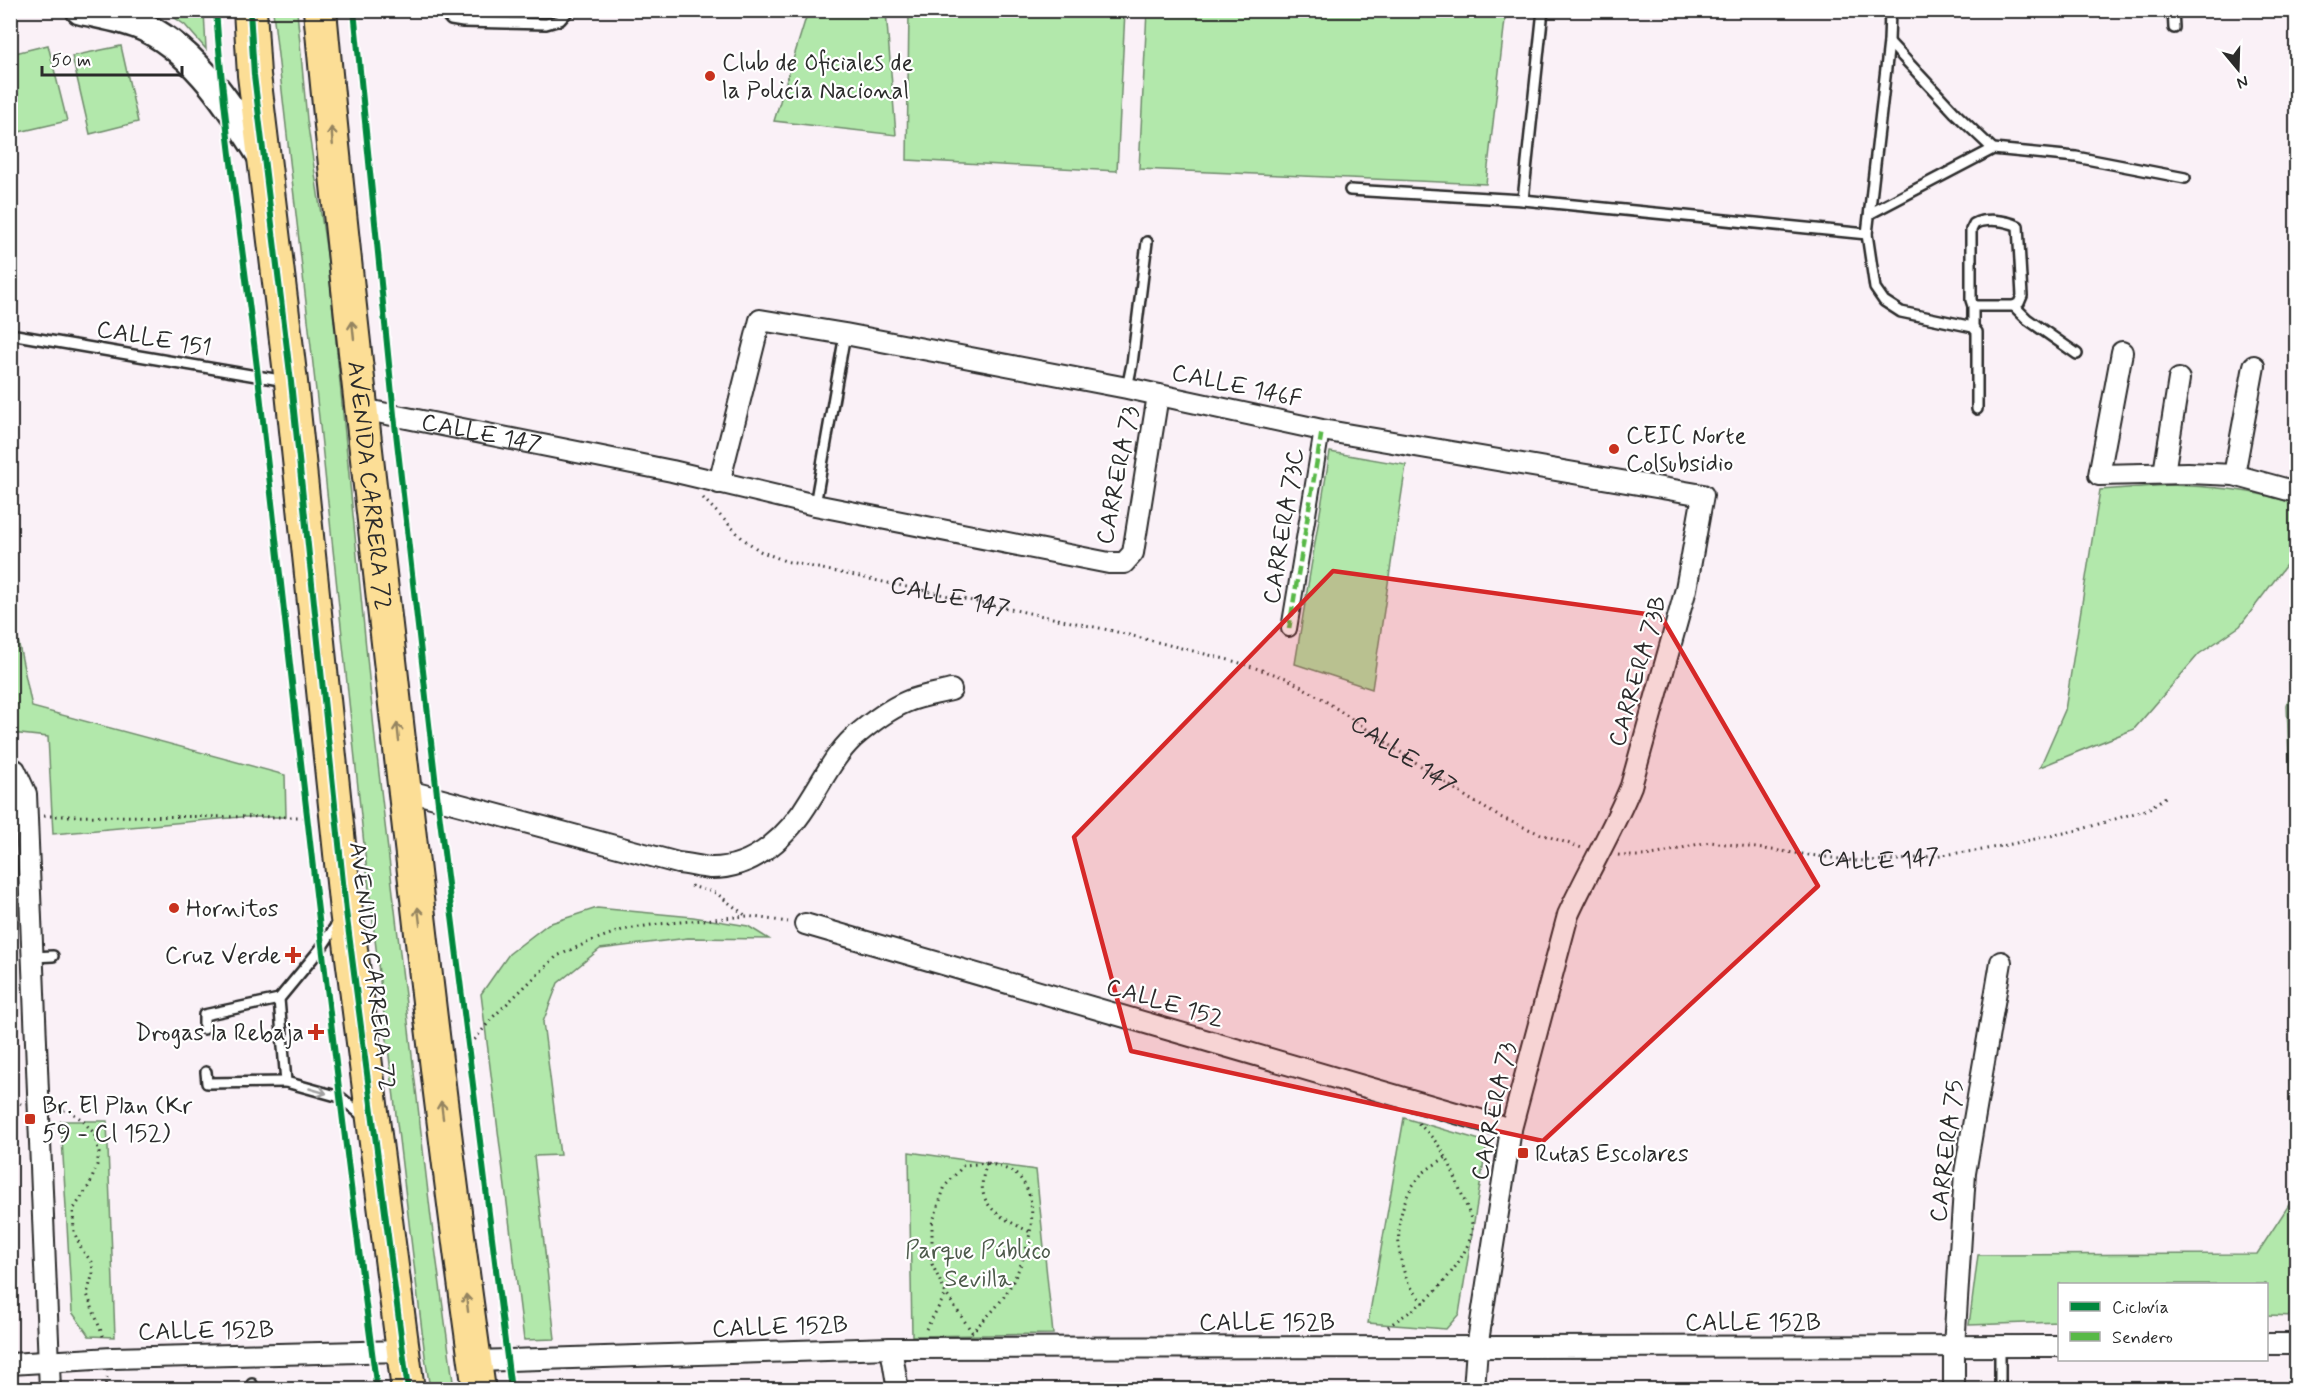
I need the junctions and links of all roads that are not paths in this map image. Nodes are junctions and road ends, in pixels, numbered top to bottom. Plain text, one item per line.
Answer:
1 (80, 10) edge
2 (250, 10) edge
3 (320, 10) edge
4 (442, 10) edge
5 (569, 10) edge
6 (1543, 10) edge
7 (1890, 10) edge
8 (2173, 10) edge
9 (2174, 28) dead end
10 (1889, 42) junction
11 (1993, 149) junction
12 (264, 161) junction
13 (2186, 178) dead end
14 (1350, 190) dead end
15 (1523, 200) junction
16 (1871, 213) junction
17 (1867, 234) junction
18 (1147, 242) dead end
19 (1973, 306) junction
20 (2014, 306) junction
21 (1973, 327) junction
22 (10, 334) edge
23 (845, 334) junction
24 (2122, 352) dead end
25 (2078, 354) dead end
26 (2254, 366) dead end
27 (2179, 379) dead end
28 (291, 382) junction
29 (1127, 388) junction
30 (1158, 395) junction
31 (362, 409) junction
32 (1977, 409) dead end
33 (1322, 430) junction
34 (2164, 473) junction
35 (2234, 475) junction
36 (719, 483) junction
37 (2296, 492) edge
38 (1704, 495) joint
39 (815, 505) junction
40 (1124, 563) joint
41 (1289, 629) dead end
42 (951, 690) dead end
43 (13, 769) edge
44 (405, 790) junction
45 (1599, 853) joint
46 (346, 912) junction
47 (805, 924) road end
48 (53, 956) dead end
49 (33, 957) junction
50 (2001, 962) dead end
51 (279, 999) junction
52 (204, 1029) dead end
53 (206, 1072) dead end
54 (286, 1082) junction
55 (375, 1124) junction
56 (1511, 1129) junction
57 (2268, 1344) edge
58 (2296, 1344) edge
59 (2058, 1346) edge
60 (1954, 1347) junction
61 (2000, 1347) junction
62 (891, 1348) junction
63 (1477, 1348) junction
64 (403, 1352) junction
65 (50, 1361) junction
66 (10, 1364) edge
67 (477, 1375) edge
68 (50, 1389) edge
69 (408, 1389) edge
70 (898, 1389) edge
71 (1474, 1389) edge
72 (1954, 1389) edge
73 (2000, 1389) edge

1 - 12 main road
2 - 12 highway, AVENIDA CARRERA 72
31 -> 3 highway, AVENIDA CARRERA 72
4 - 5 lane
6 - 15 lane
7 - 10 lane
8 - 9 lane
10 - 11 lane
10 - 16 lane
11 - 13 lane
11 - 16 lane
12 - 28 highway, AVENIDA CARRERA 72
14 - 15 lane
15 - 17 lane
16 - 17 lane
17 - 21 lane
18 - 29 lane
19 - 20 lane
19 - 20 lane
19 - 21 lane
20 - 25 lane
21 - 32 lane
22 - 28 lane, CALLE 151
23 - 29 street, CALLE 146F
23 - 36 street, CALLE 146F
23 - 39 lane
24 - 34 street
26 - 35 street
27 - 34 street
28 - 46 highway, AVENIDA CARRERA 72
29 - 30 street, CALLE 146F
30 - 33 street, CALLE 146F
30 - 40 street, CARRERA 73
31 - 36 street, CALLE 147
44 -> 31 highway, AVENIDA CARRERA 72
33 - 38 street, CALLE 146F
33 - 41 street, CARRERA 73C
34 - 35 street
35 - 37 street
36 - 39 street, CALLE 147
38 - 45 street, CARRERA 73B
39 - 40 street, CALLE 147
42 - 44 street
43 - 49 street
67 -> 44 highway, AVENIDA CARRERA 72
45 - 56 street, CARRERA 73
46 - 51 lane
46 - 55 highway, AVENIDA CARRERA 72
47 - 56 street, CALLE 152
48 - 49 lane
49 - 65 street
50 - 60 street, CARRERA 75
51 - 52 lane
51 - 54 lane
53 - 54 lane
54 -> 55 lane
55 - 64 highway, AVENIDA CARRERA 72
56 - 63 street, CARRERA 73
57 - 58 street
59 - 61 street, CALLE 152B
60 - 61 street, CALLE 152B
60 - 63 street, CALLE 152B
60 - 72 street, CARRERA 75
61 - 73 lane
62 - 63 street, CALLE 152B
62 - 67 street, CALLE 152B
62 - 70 street
63 - 71 street, CARRERA 73
64 - 65 street, CALLE 152B
64 - 69 highway, AVENIDA CARRERA 72
65 - 66 street, CALLE 152B
65 - 68 street

